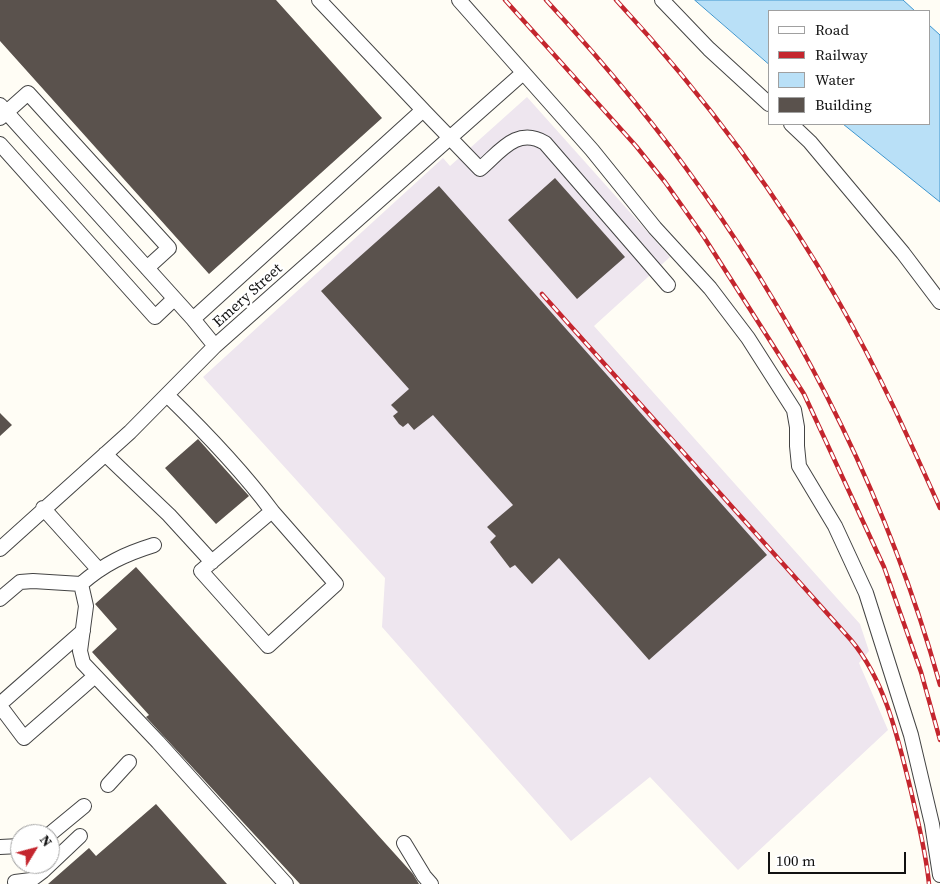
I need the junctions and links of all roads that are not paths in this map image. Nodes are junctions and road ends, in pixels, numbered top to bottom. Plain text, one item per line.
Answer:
1 (319, 0) edge
2 (459, 0) edge
3 (662, 0) edge
4 (523, 73) junction
5 (768, 103) edge
6 (423, 110) junction
7 (2, 112) edge
8 (792, 125) edge
9 (449, 138) junction
10 (0, 144) edge
11 (147, 268) junction
12 (668, 285) dead end
13 (174, 298) junction
14 (940, 302) edge
15 (193, 319) junction
16 (215, 346) junction
17 (167, 395) junction
18 (105, 454) junction
19 (43, 508) junction
20 (272, 511) junction
21 (154, 545) dead end
22 (0, 549) edge
23 (212, 562) junction
24 (98, 569) junction
25 (81, 584) junction
26 (0, 599) edge
27 (83, 631) junction
28 (95, 676) junction
29 (0, 705) edge
30 (129, 762) dead end
31 (108, 785) dead end
32 (84, 806) dead end
33 (60, 826) edge
34 (80, 836) dead end
35 (404, 843) dead end
36 (940, 874) edge
37 (15, 882) dead end
38 (286, 884) edge
39 (431, 884) edge

1 - 6 street
2 - 4 street
3 - 5 street
4 - 9 street, Emery Street
4 - 36 street
6 - 9 street
6 - 15 street
7 - 11 street
7 - 11 street
8 - 14 street
9 - 12 street
9 - 16 street, Emery Street
10 - 13 street
11 - 13 street
13 - 15 street
15 - 16 street
16 - 17 street, Emery Street
17 - 18 street, Emery Street
17 - 20 street
18 - 19 street, Emery Street
18 - 23 street
19 - 22 street, Emery Street
19 - 24 street
20 - 23 street
20 - 23 street
21 - 24 street
24 - 25 street
25 - 26 street
25 - 27 street
27 - 28 street
27 - 29 street
28 - 29 street
28 - 38 street
30 - 31 street
32 - 33 street
34 - 37 street
35 - 39 street

